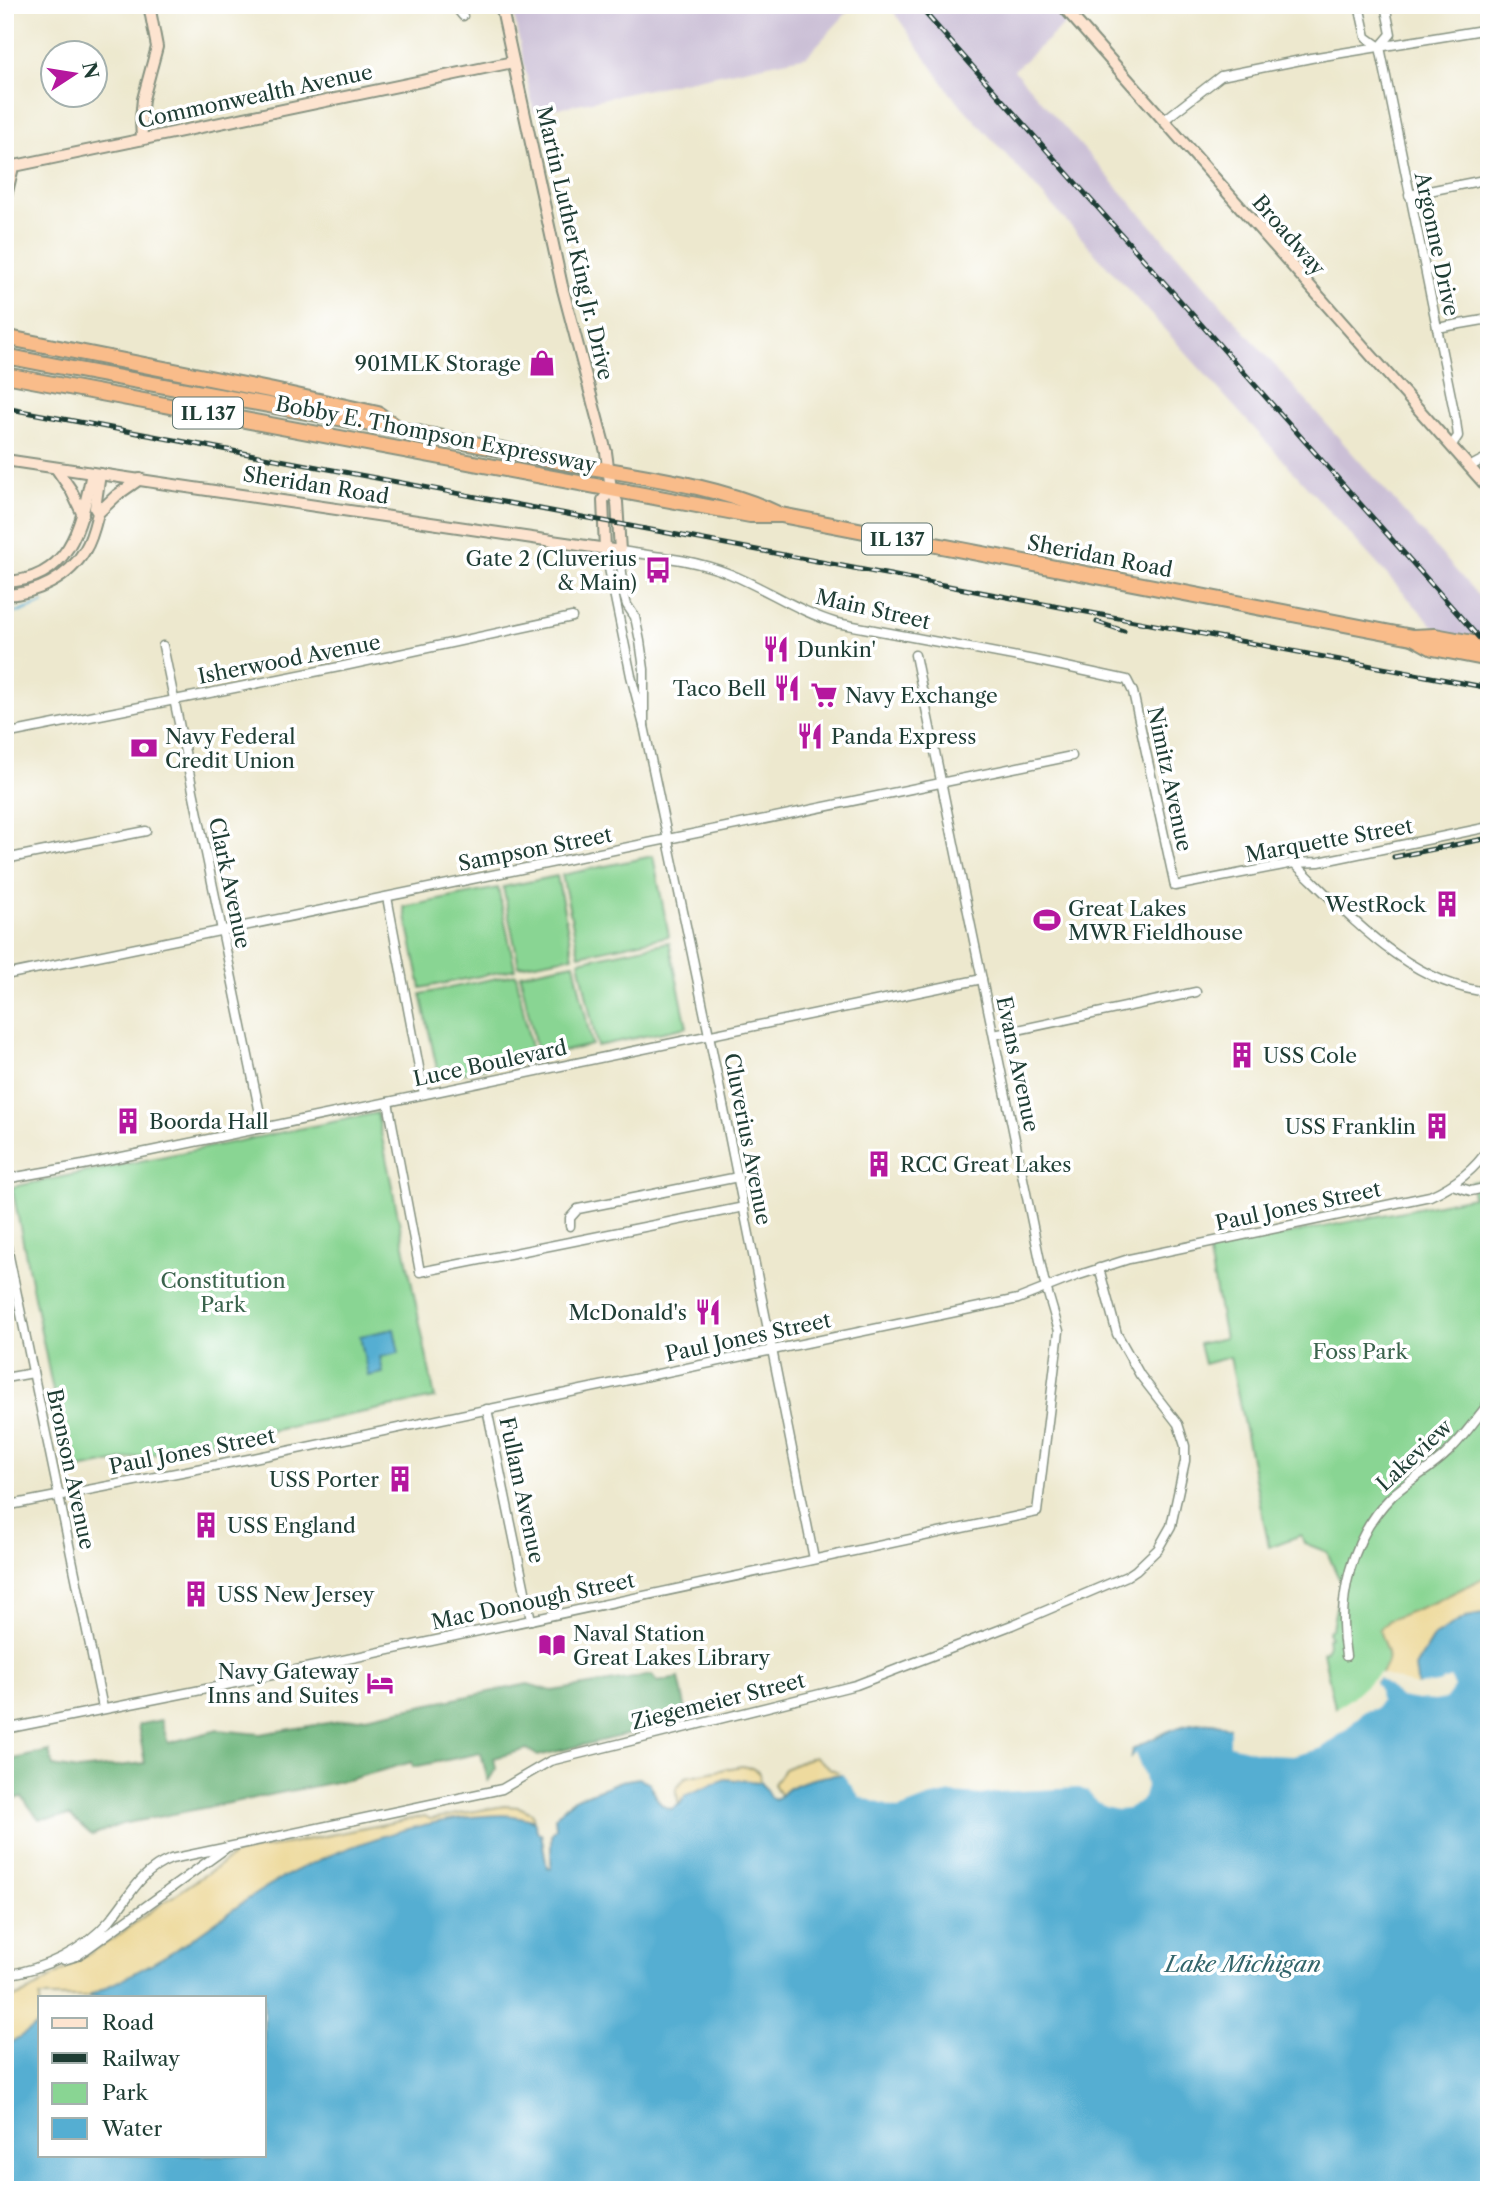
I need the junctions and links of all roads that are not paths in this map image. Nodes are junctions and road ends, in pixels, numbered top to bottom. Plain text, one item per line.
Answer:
1 (149, 5) edge
2 (454, 5) edge
3 (501, 5) edge
4 (1062, 5) edge
5 (1359, 5) edge
6 (1385, 5) edge
7 (463, 16) dead end
8 (1489, 29) edge
9 (1380, 47) junction
10 (513, 62) junction
11 (1163, 121) junction
12 (142, 139) junction
13 (9, 168) edge
14 (1489, 179) edge
15 (1409, 195) junction
16 (5, 200) edge
17 (1489, 318) edge
18 (1437, 328) junction
19 (8, 338) edge
20 (5, 356) edge
21 (12, 376) edge
22 (399, 429) junction
23 (1451, 446) junction
24 (1489, 458) edge
25 (5, 460) edge
26 (1469, 467) junction
27 (55, 468) junction
28 (609, 471) junction
29 (96, 473) junction
30 (140, 480) junction
31 (611, 489) junction
32 (1489, 489) edge
33 (98, 513) junction
34 (83, 515) junction
35 (781, 515) junction
36 (605, 549) junction
37 (620, 551) junction
38 (5, 582) edge
39 (5, 595) edge
40 (572, 617) dead end
41 (1412, 637) junction
42 (163, 646) dead end
43 (1489, 646) edge
44 (915, 655) dead end
45 (1489, 659) edge
46 (1127, 680) joint
47 (174, 700) junction
48 (644, 726) junction
49 (8, 733) edge
50 (1072, 756) dead end
51 (942, 783) junction
52 (1489, 827) edge
53 (146, 831) dead end
54 (667, 841) junction
55 (5, 859) edge
56 (1294, 863) junction
57 (1175, 886) joint
58 (387, 897) junction
59 (222, 931) junction
60 (5, 975) edge
61 (982, 979) junction
62 (1196, 992) dead end
63 (1489, 992) edge
64 (709, 1035) junction
65 (993, 1035) junction
66 (424, 1094) junction
67 (388, 1102) junction
68 (263, 1128) junction
69 (1489, 1148) edge
70 (738, 1177) junction
71 (5, 1179) edge
72 (1452, 1185) junction
73 (1489, 1187) edge
74 (744, 1207) junction
75 (570, 1226) dead end
76 (5, 1237) edge
77 (1099, 1268) junction
78 (1046, 1289) junction
79 (772, 1350) junction
80 (33, 1373) junction
81 (5, 1378) edge
82 (1489, 1403) edge
83 (487, 1409) junction
84 (1040, 1481) joint
85 (59, 1495) junction
86 (5, 1506) edge
87 (814, 1559) junction
88 (531, 1620) junction
89 (1346, 1656) dead end
90 (103, 1708) junction
91 (5, 1729) edge
92 (228, 1847) junction
93 (47, 1964) junction
94 (5, 1975) edge

1 - 12 street
2 - 7 street
3 - 10 street, Martin Luther King Jr. Drive
4 - 11 street, Broadway
5 - 9 street, Argonne Drive
6 - 9 street, Argonne Drive
8 - 9 street
9 - 11 street
9 - 15 street, Argonne Drive
10 - 12 street, Commonwealth Avenue
10 - 28 street, Martin Luther King Jr. Drive
11 - 23 street, Broadway
12 - 13 street, Commonwealth Avenue
13 - 16 street
14 - 15 street
15 - 18 street, Argonne Drive
17 - 18 street
18 - 23 street, Argonne Drive
19 - 22 highway
20 - 22 highway, Bobby E. Thompson Expressway / IL 137
21 - 31 highway, Bobby E. Thompson Expressway / IL 137
22 - 28 highway, Bobby E. Thompson Expressway / IL 137
23 - 26 street, Broadway
24 - 26 street
25 - 27 street, Sheridan Road
26 - 32 street, Broadway
27 - 29 street, Sheridan Road
27 - 34 street
28 - 31 street, Martin Luther King Jr. Drive
28 - 35 highway, Sheridan Road / IL 137
29 - 30 street, Sheridan Road
29 - 33 street
29 - 34 street
30 - 33 street
30 - 36 street, Sheridan Road
31 - 35 highway, Sheridan Road / IL 137
31 - 36 street, Martin Luther King Jr. Drive
31 - 37 street, Martin Luther King Jr. Drive
33 - 39 street
34 - 38 street
35 - 41 highway, Sheridan Road / IL 137
36 - 37 street, Sheridan Road
36 - 48 street, Cluverius Avenue
37 - 46 street, Main Street
37 - 48 street, Cluverius Avenue
40 - 47 street, Isherwood Avenue
41 - 43 highway, Sheridan Road / IL 137
41 - 45 highway, Sheridan Road / IL 137
42 - 47 street, Clark Avenue
44 - 51 street, Evans Avenue
46 - 57 street, Nimitz Avenue
47 - 49 street, Isherwood Avenue
47 - 59 street, Clark Avenue
48 - 54 street, Cluverius Avenue
50 - 51 street, Sampson Street
51 - 54 street, Sampson Street
51 - 61 street, Evans Avenue
52 - 56 street, Marquette Street
53 - 55 street
54 - 58 street, Sampson Street
54 - 64 street, Cluverius Avenue
56 - 57 street, Marquette Street
56 - 63 street
58 - 59 street, Sampson Street
58 - 66 street
59 - 60 street, Sampson Street
59 - 68 street, Clark Avenue
61 - 64 street, Luce Boulevard
61 - 65 street, Evans Avenue
62 - 65 street
64 - 66 street, Luce Boulevard
64 - 70 street, Cluverius Avenue
65 - 78 street, Evans Avenue
66 - 67 street, Luce Boulevard
67 - 68 street, Luce Boulevard
67 - 74 street
68 - 71 street, Luce Boulevard
69 - 72 street
70 - 74 street, Cluverius Avenue
70 - 75 street
72 - 73 street, Paul Jones Street
72 - 77 street, Paul Jones Street
74 - 79 street, Cluverius Avenue
76 - 80 street, Bronson Avenue
77 - 78 street, Paul Jones Street
77 - 92 street, Ziegemeier Street
78 - 79 street, Paul Jones Street
78 - 84 street, Evans Avenue
79 - 83 street, Paul Jones Street
79 - 87 street, Cluverius Avenue
80 - 81 street
80 - 85 street, Bronson Avenue
82 - 89 street, Lakeview
83 - 85 street, Paul Jones Street
83 - 88 street, Fullam Avenue
84 - 87 street, Mac Donough Street
85 - 86 street, Paul Jones Street
85 - 90 street, Bronson Avenue
87 - 88 street, Mac Donough Street
88 - 90 street, Mac Donough Street
90 - 91 street, Mac Donough Street
92 - 93 street
92 - 93 street, Ziegemeier Street
93 - 94 street, Ziegemeier Street

